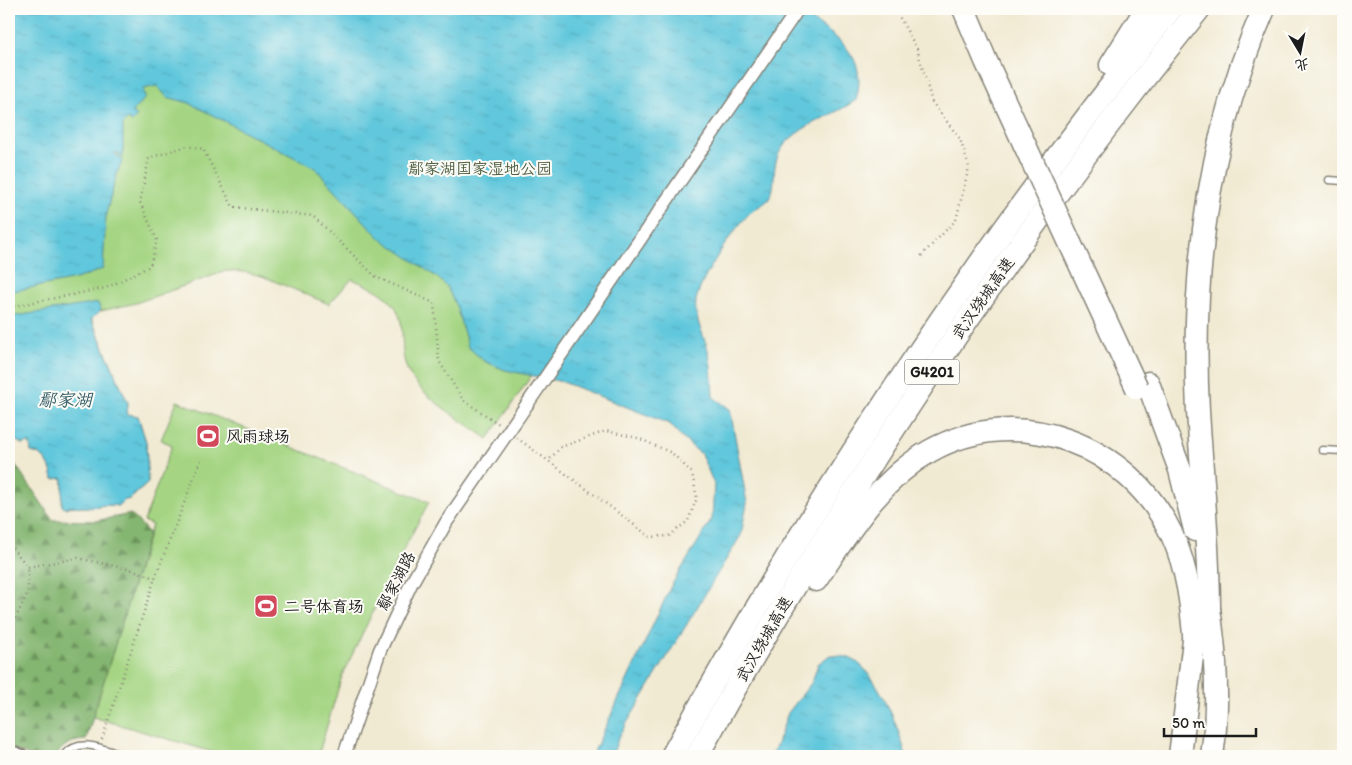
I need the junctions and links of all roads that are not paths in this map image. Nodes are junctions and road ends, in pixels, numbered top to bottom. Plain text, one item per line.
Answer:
1 (798, 9) edge
2 (964, 9) edge
3 (976, 9) edge
4 (1146, 9) edge
5 (1171, 9) edge
6 (1199, 9) edge
7 (1264, 9) edge
8 (1329, 180) dead end
9 (1343, 181) edge
10 (933, 331) junction
11 (1143, 385) junction
12 (1322, 450) dead end
13 (1343, 451) edge
14 (1209, 610) junction
15 (1195, 646) junction
16 (9, 748) edge
17 (30, 756) edge
18 (63, 756) edge
19 (124, 756) edge
20 (344, 756) edge
21 (672, 756) edge
22 (698, 756) edge
23 (1180, 756) edge
24 (1212, 756) edge

1 - 20 street, 鄢家湖路
2 - 11 highway, bridge
3 - 11 highway
4 - 10 highway
5 - 10 highway, 武汉绕城高速 / G4201
6 - 22 highway, 武汉绕城高速 / G4201
7 - 14 highway
8 - 9 lane
10 - 21 highway, 武汉绕城高速 / G4201
11 - 14 highway
11 - 15 highway
12 - 13 lane
14 - 24 highway
15 - 22 highway
15 - 23 highway
16 - 17 lane
18 - 19 lane

